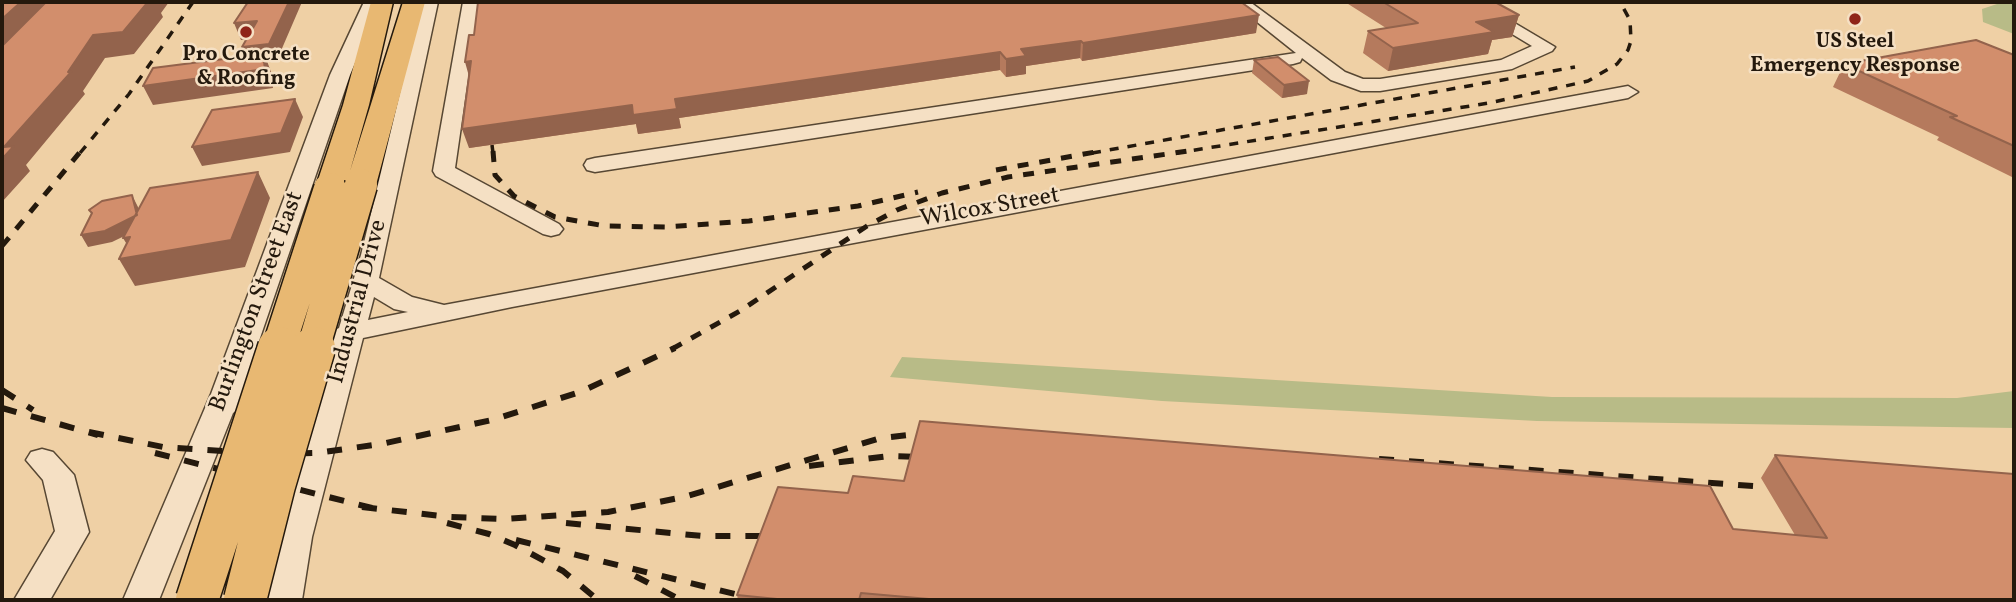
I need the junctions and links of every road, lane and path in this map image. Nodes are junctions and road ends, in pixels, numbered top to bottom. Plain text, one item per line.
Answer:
1 (372, 2) edge
2 (382, 2) edge
3 (414, 2) edge
4 (430, 2) edge
5 (471, 2) edge
6 (1220, 2) edge
7 (1240, 2) edge
8 (1467, 2) edge
9 (1293, 58) junction
10 (1628, 92) dead end
11 (1339, 93) dead end
12 (595, 166) dead end
13 (346, 187) junction
14 (551, 229) dead end
15 (366, 281) junction
16 (260, 297) junction
17 (445, 313) junction
18 (354, 332) junction
19 (220, 408) junction
20 (42, 460) dead end
21 (32, 600) edge
22 (141, 600) edge
23 (197, 600) edge
24 (245, 600) edge
25 (284, 600) edge

1 - 16 street, Burlington Street East
2 - 13 main road, Burlington Street East
3 - 13 main road, Burlington Street East
4 - 15 street, Industrial Drive
5 - 14 street
6 - 9 street
7 - 8 lane
9 - 11 street
9 - 12 street
10 - 17 street, Wilcox Street
13 - 23 main road, Burlington Street East, bridge
13 - 24 main road, Burlington Street East, bridge
15 - 17 street
15 - 18 street, Industrial Drive
16 - 18 street
16 - 19 street, Burlington Street East
17 - 18 street, Wilcox Street
18 - 19 street
18 - 25 street, Industrial Drive
19 - 22 street, Burlington Street East
20 - 21 street

